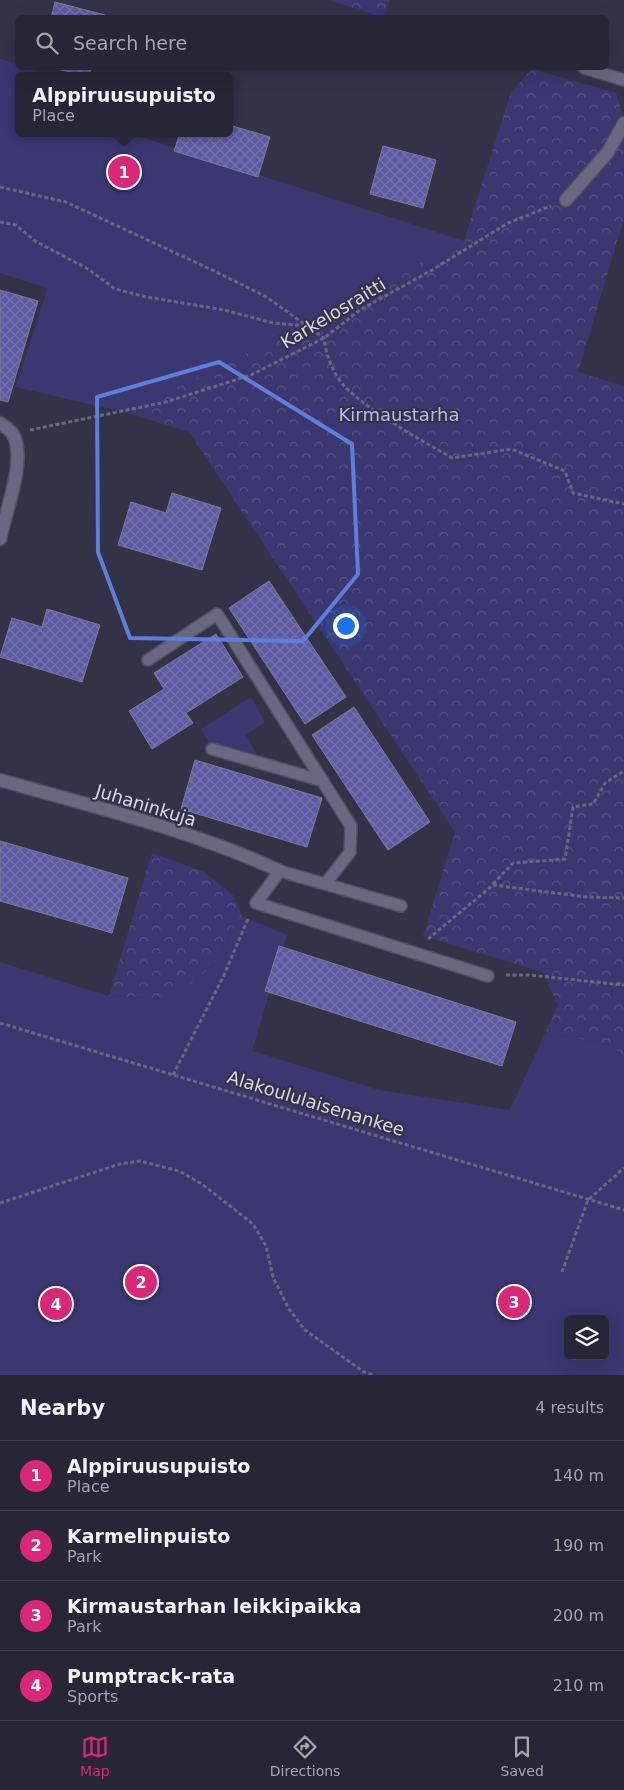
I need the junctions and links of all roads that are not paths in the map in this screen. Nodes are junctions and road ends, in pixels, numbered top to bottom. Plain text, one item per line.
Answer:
1 (591, 70) edge
2 (624, 80) edge
3 (624, 124) edge
4 (566, 200) road end
5 (0, 423) edge
6 (0, 539) edge
7 (148, 660) dead end
8 (212, 750) dead end
9 (0, 780) edge
10 (323, 781) junction
11 (280, 870) junction
12 (326, 883) junction
13 (401, 906) dead end
14 (488, 976) road end

1 - 2 lane
3 - 4 street
5 - 6 street
7 - 10 lane
8 - 10 lane
9 - 11 street, Juhaninkuja
10 - 12 lane
11 - 12 lane
11 - 14 lane
12 - 13 lane

